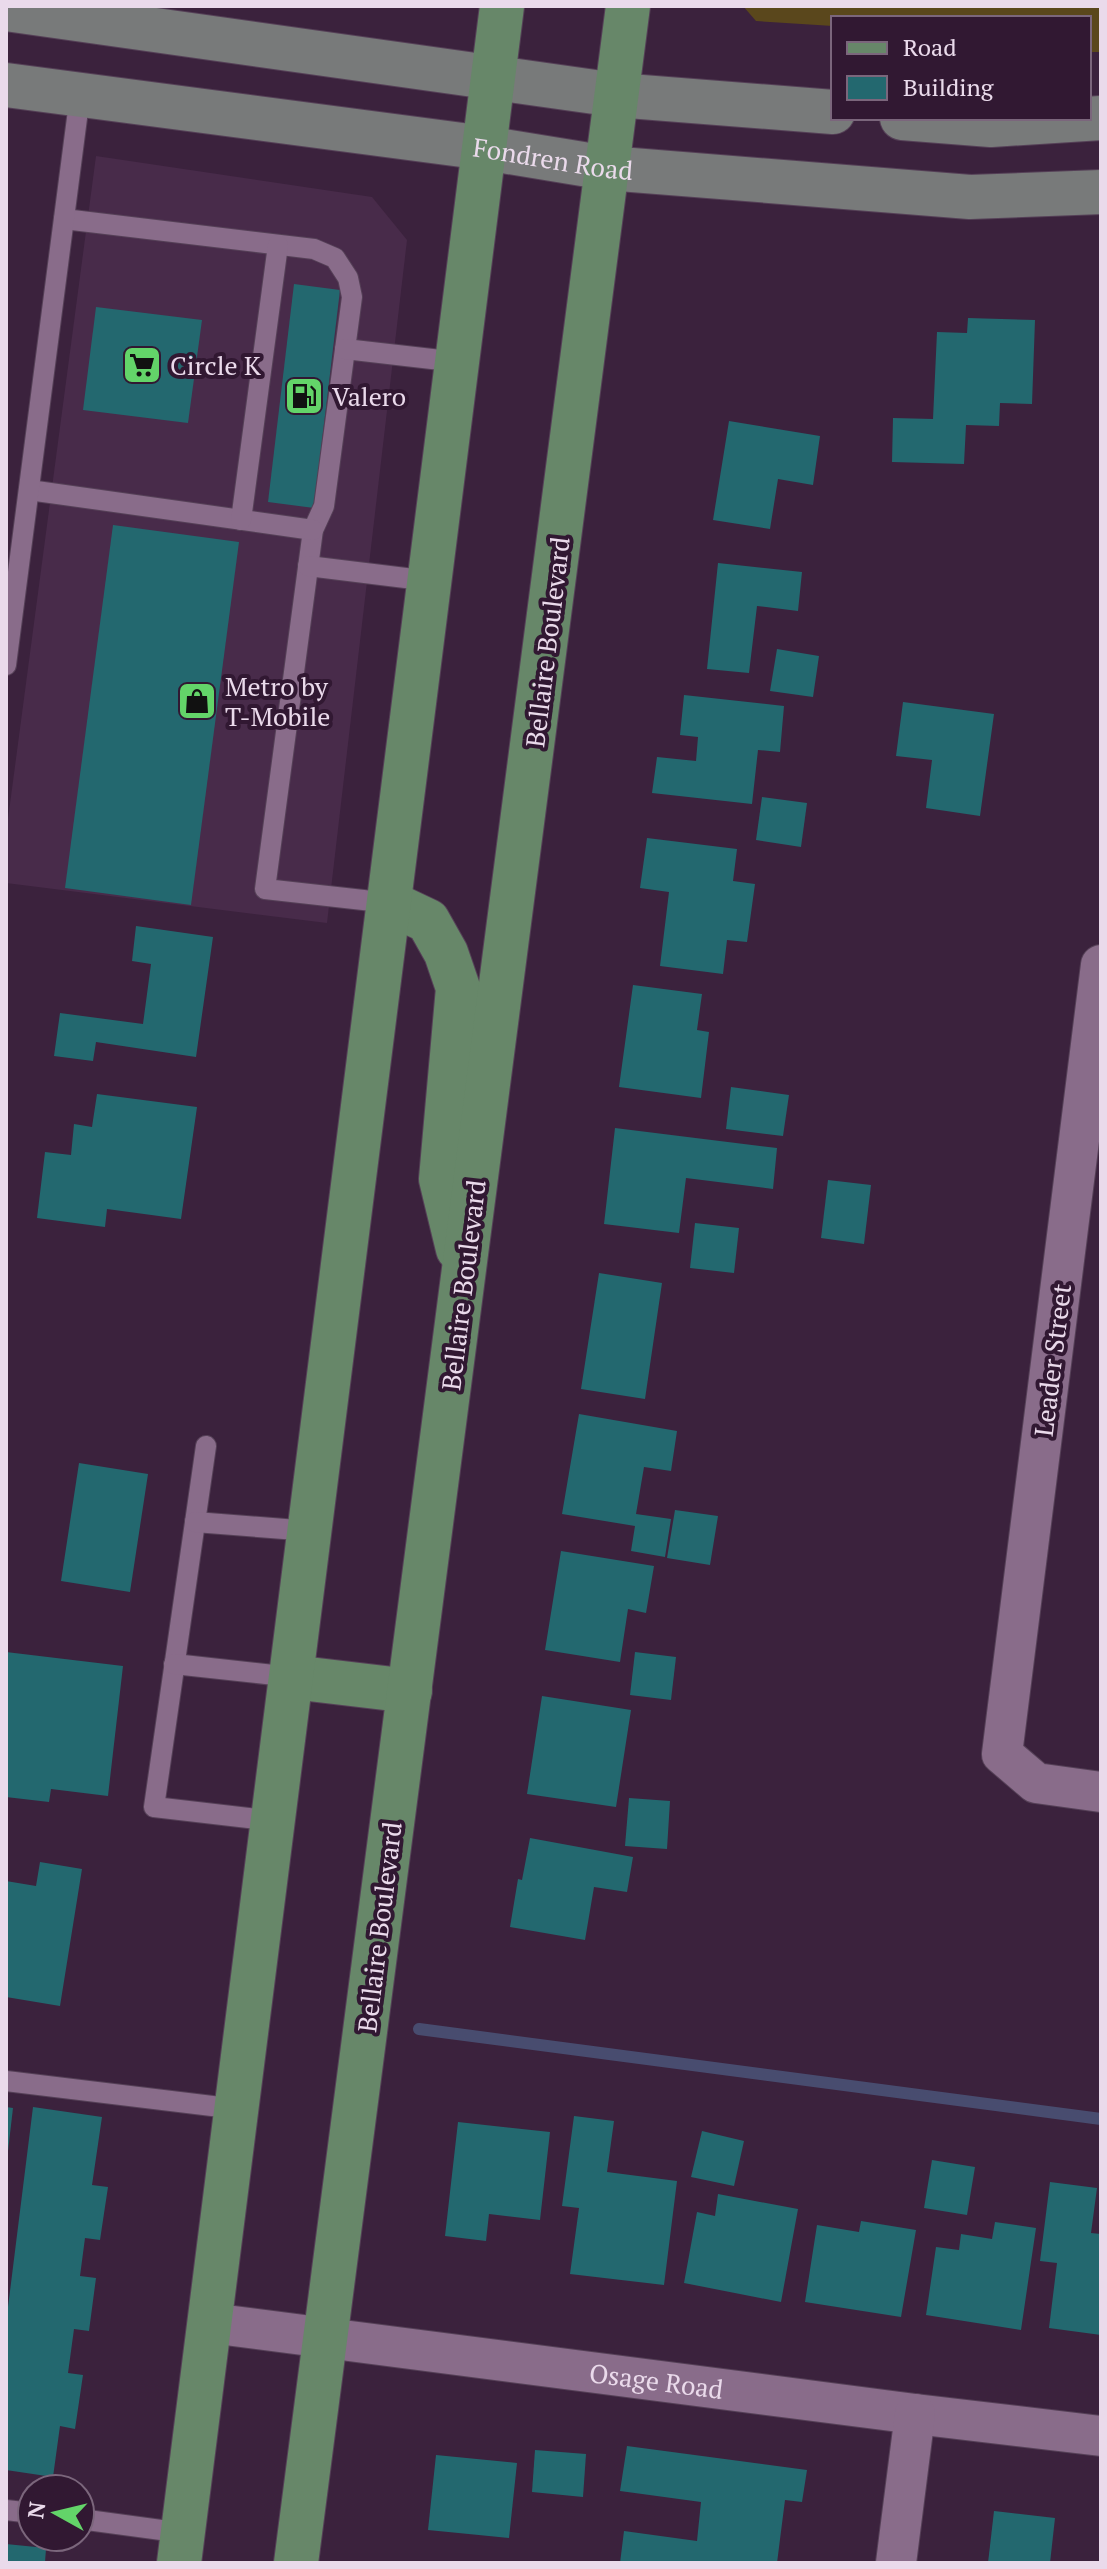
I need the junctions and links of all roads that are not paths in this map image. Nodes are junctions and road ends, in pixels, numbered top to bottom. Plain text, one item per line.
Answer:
1 (502, 6) edge
2 (628, 6) edge
3 (6, 9) edge
4 (493, 78) junction
5 (6, 85) edge
6 (80, 95) junction
7 (616, 95) junction
8 (831, 112) edge
9 (927, 120) edge
10 (1070, 120) edge
11 (485, 148) junction
12 (607, 168) junction
13 (1101, 192) edge
14 (64, 219) junction
15 (278, 245) junction
16 (345, 349) junction
17 (458, 362) junction
18 (29, 490) junction
19 (241, 520) junction
20 (313, 530) junction
21 (308, 566) junction
22 (430, 581) junction
23 (6, 665) edge
24 (390, 903) junction
25 (1101, 965) edge
26 (464, 1279) junction
27 (206, 1446) dead end
28 (195, 1522) junction
29 (310, 1531) junction
30 (174, 1664) junction
31 (292, 1677) junction
32 (410, 1691) junction
33 (1101, 1792) edge
34 (274, 1821) junction
35 (6, 2081) edge
36 (237, 2109) junction
37 (210, 2323) junction
38 (326, 2338) junction
39 (915, 2414) junction
40 (1101, 2436) edge
41 (96, 2524) edge
42 (181, 2548) edge
43 (296, 2563) edge
44 (896, 2563) edge

1 - 4 main road
2 - 7 main road, Bellaire Boulevard
3 - 4 main road
4 - 7 main road
4 - 11 main road
5 - 6 main road, Fondren Road
6 - 11 main road, Fondren Road
6 - 14 lane
7 - 8 main road
7 - 12 main road, Bellaire Boulevard
9 - 10 main road
11 - 12 main road, Fondren Road
11 - 17 main road
12 - 13 main road, Fondren Road
12 - 26 main road, Bellaire Boulevard
14 - 15 lane
14 - 18 lane
15 - 16 lane
15 - 19 lane
16 - 17 lane
16 - 20 lane
17 - 22 main road
18 - 19 lane
18 - 23 lane
19 - 20 lane
20 - 21 lane
21 - 22 lane
21 - 24 lane
22 - 24 main road
24 - 26 main road
24 - 29 main road
25 - 33 street, Leader Street
26 - 32 main road, Bellaire Boulevard
27 - 28 lane
28 - 29 lane
28 - 30 lane
29 - 31 main road
30 - 31 lane
30 - 34 lane
31 - 32 main road
31 - 34 main road
32 - 38 main road, Bellaire Boulevard
34 - 36 main road
35 - 36 lane
36 - 37 main road
37 - 38 street, Osage Road
37 - 42 main road
38 - 39 street, Osage Road
38 - 43 main road, Bellaire Boulevard
39 - 40 street, Osage Road
39 - 44 street
41 - 42 lane

